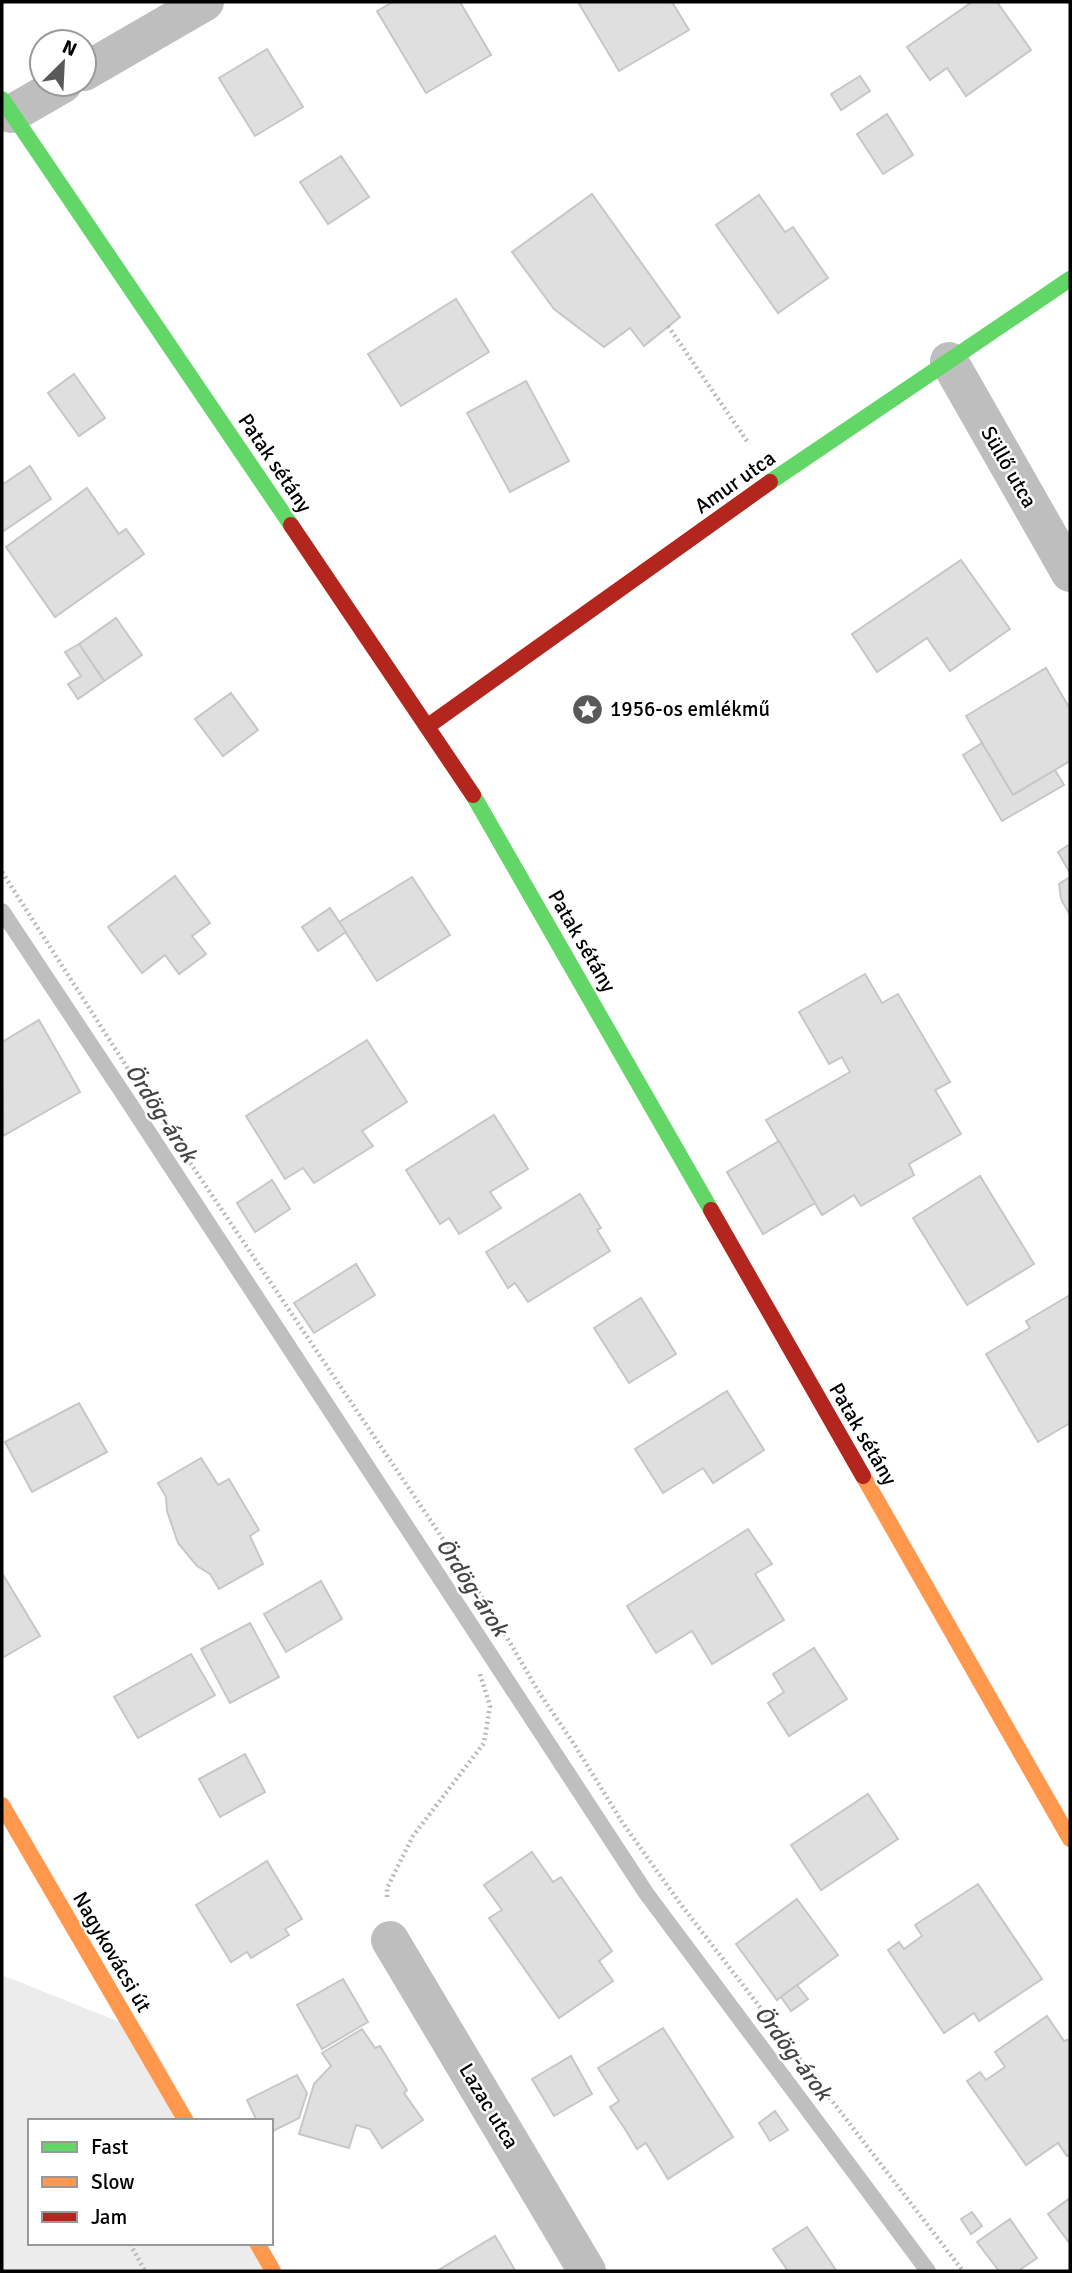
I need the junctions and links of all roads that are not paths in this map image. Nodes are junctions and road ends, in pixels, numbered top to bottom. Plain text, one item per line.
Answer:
1 (205, 2) edge
2 (98, 64) edge
3 (28, 98) edge
4 (6, 106) edge
5 (1070, 279) edge
6 (949, 360) junction
7 (1070, 573) edge
8 (428, 726) junction
9 (2, 1805) edge
10 (1070, 1839) edge
11 (390, 1940) road end
12 (185, 2119) edge
13 (258, 2245) edge
14 (273, 2271) edge
15 (587, 2271) edge

1 - 2 street
3 - 4 street
4 - 8 street, Patak sétány
5 - 6 street, Amur utca
6 - 7 street, Süllő utca
6 - 8 street, Amur utca
8 - 10 street, Patak sétány
9 - 12 street, Nagykovácsi út
11 - 15 street, Lazac utca
13 - 14 street

